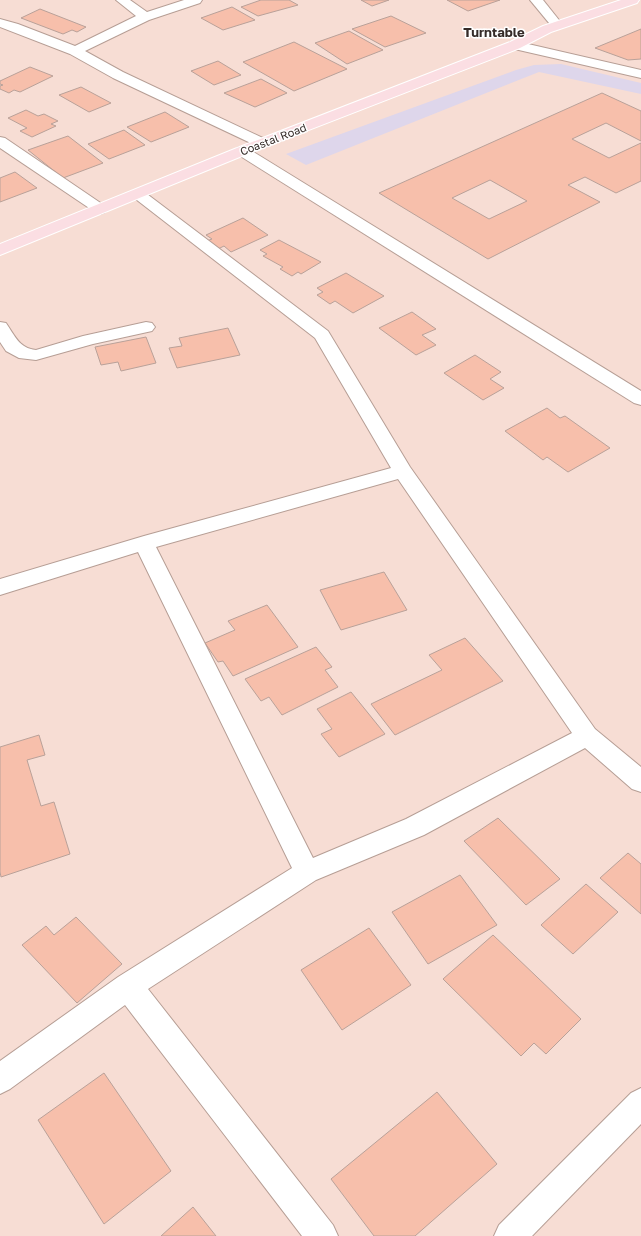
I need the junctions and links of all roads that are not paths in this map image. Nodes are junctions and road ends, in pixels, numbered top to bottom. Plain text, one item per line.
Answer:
1 (122, 0) edge
2 (196, 0) edge
3 (536, 0) edge
4 (633, 0) edge
5 (573, 8) dead end
6 (145, 17) junction
7 (0, 24) edge
8 (550, 24) junction
9 (515, 45) junction
10 (75, 51) junction
11 (641, 74) edge
12 (0, 141) edge
13 (262, 143) junction
14 (242, 151) junction
15 (138, 194) junction
16 (100, 209) junction
17 (0, 250) edge
18 (0, 326) edge
19 (146, 327) dead end
20 (641, 399) edge
21 (403, 472) junction
22 (144, 544) junction
23 (0, 587) edge
24 (587, 736) junction
25 (641, 782) edge
26 (307, 872) junction
27 (128, 986) junction
28 (0, 1079) edge
29 (641, 1103) edge
30 (322, 1236) edge
31 (510, 1236) edge

1 - 6 street
2 - 6 street
3 - 8 street
4 - 8 main road, Coastal Road
5 - 8 main road, Coastal Road
6 - 10 street
7 - 10 street
8 - 9 main road, Coastal Road
9 - 11 street
9 - 13 main road, Coastal Road
10 - 13 street
12 - 16 street
13 - 14 main road, Coastal Road
14 - 15 main road, Coastal Road
14 - 20 street
15 - 16 main road, Coastal Road
15 - 21 street
16 - 17 main road, Coastal Road
18 - 19 street
21 - 22 street
21 - 24 street
22 - 23 street
22 - 26 street
24 - 25 street
24 - 26 street
26 - 27 street
27 - 28 street
27 - 30 street
29 - 31 street

